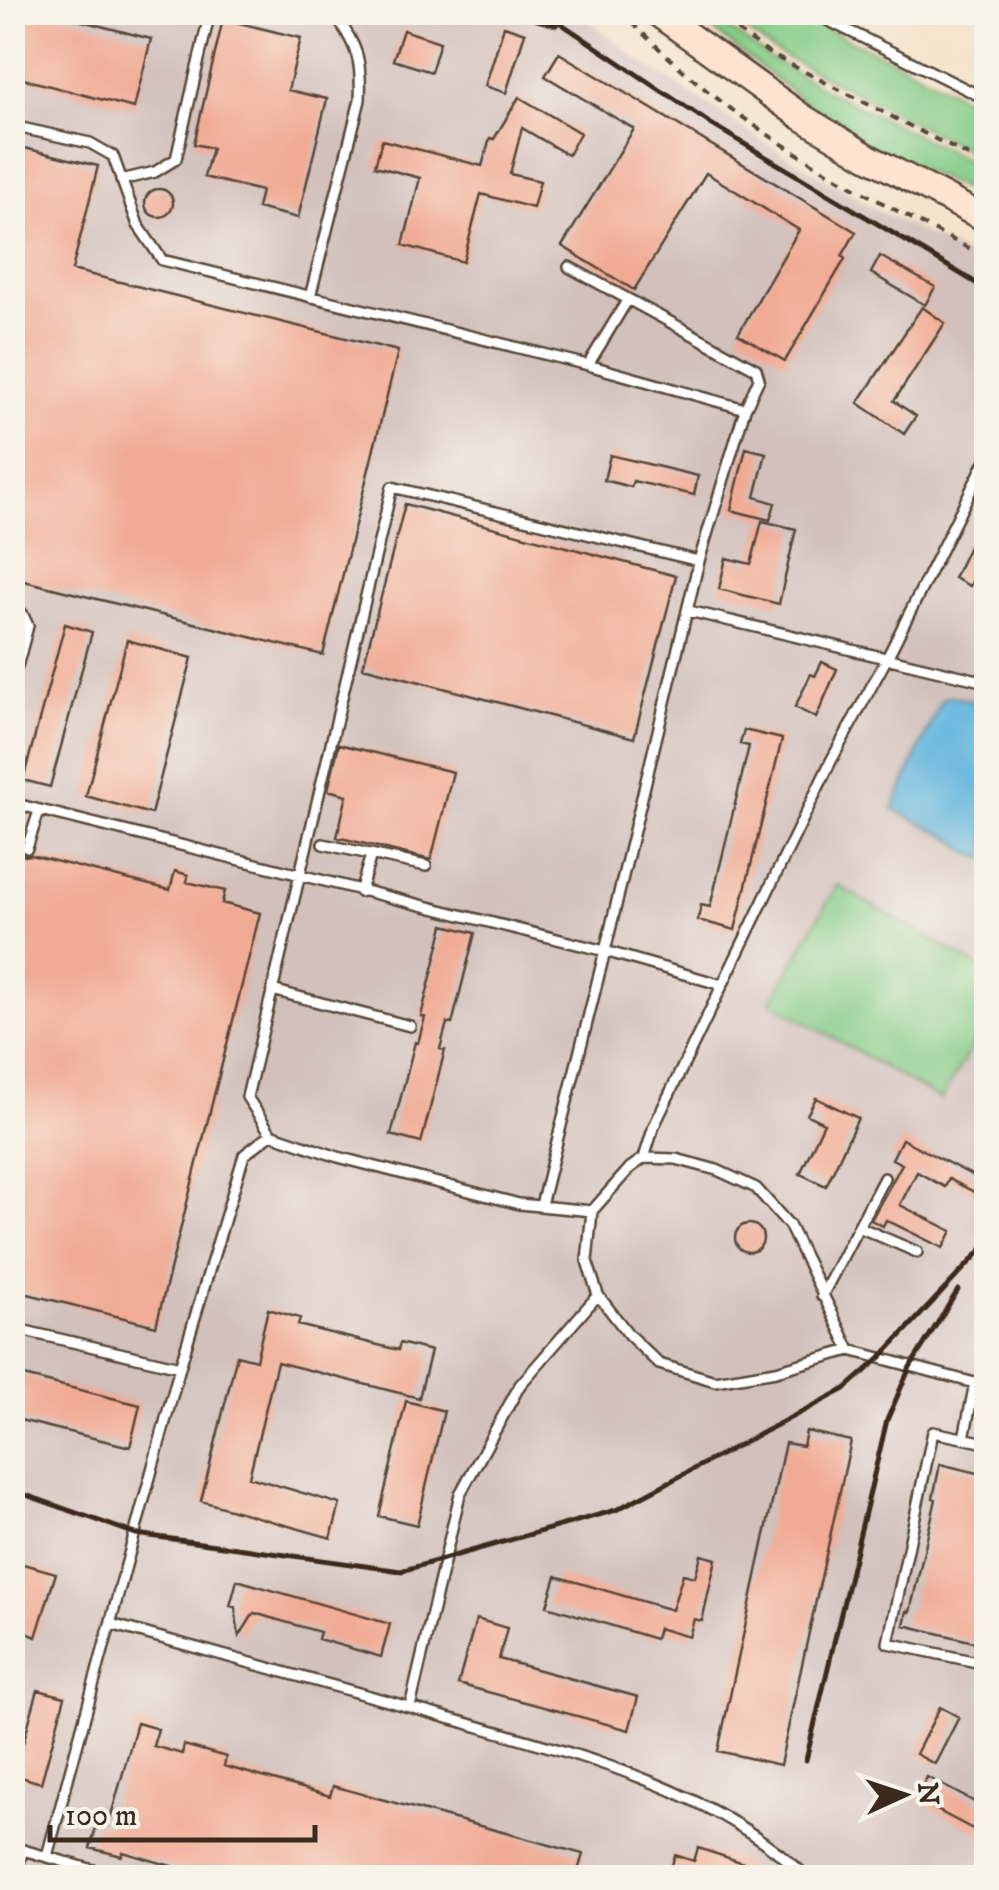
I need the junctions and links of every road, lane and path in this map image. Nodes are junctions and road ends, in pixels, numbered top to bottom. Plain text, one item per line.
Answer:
1 (210, 12) edge
2 (334, 12) edge
3 (620, 12) edge
4 (656, 12) edge
5 (711, 12) edge
6 (811, 12) edge
7 (986, 99) edge
8 (12, 126) edge
9 (986, 164) edge
10 (122, 180) junction
11 (986, 219) edge
12 (986, 257) edge
13 (569, 267) dead end
14 (310, 297) junction
15 (628, 299) junction
16 (588, 365) junction
17 (745, 410) junction
18 (986, 460) edge
19 (699, 561) junction
20 (12, 611) edge
21 (689, 611) junction
22 (887, 658) junction
23 (986, 682) edge
24 (12, 685) edge
25 (12, 803) edge
26 (39, 811) junction
27 (324, 844) dead end
28 (28, 848) dead end
29 (372, 855) junction
30 (426, 866) dead end
31 (298, 877) junction
32 (360, 892) junction
33 (605, 951) junction
34 (722, 985) junction
35 (272, 990) junction
36 (410, 1026) dead end
37 (270, 1134) junction
38 (644, 1158) junction
39 (884, 1178) dead end
40 (541, 1205) junction
41 (592, 1211) junction
42 (858, 1227) junction
43 (917, 1252) dead end
44 (598, 1295) junction
45 (822, 1296) junction
46 (12, 1328) edge
47 (850, 1350) junction
48 (180, 1367) junction
49 (981, 1385) edge
50 (964, 1438) junction
51 (986, 1443) edge
52 (111, 1624) junction
53 (986, 1664) edge
54 (410, 1708) junction
55 (47, 1856) junction
56 (111, 1874) dead end
57 (14, 1878) edge
58 (808, 1878) edge

1 - 10 lane
2 - 14 lane
3 - 12 path
4 - 11 main road
5 - 9 path
6 - 7 lane
8 - 10 lane
10 - 14 lane
13 - 15 lane
14 - 16 lane
15 - 16 lane
15 - 17 lane
16 - 17 lane
17 - 19 lane
18 - 22 lane
19 - 21 lane
19 - 31 lane
20 - 24 lane
21 - 22 lane
21 - 33 lane
22 - 23 lane
22 - 34 lane
25 - 26 lane
26 - 28 lane
26 - 31 lane
27 - 29 lane
29 - 30 lane
29 - 32 lane
31 - 32 lane
31 - 35 lane
32 - 33 lane
33 - 34 lane
33 - 40 lane
34 - 38 lane
35 - 36 lane
35 - 37 lane
37 - 40 lane
37 - 48 lane
38 - 41 lane
38 - 45 lane
39 - 42 lane
40 - 41 lane
41 - 44 lane
42 - 43 lane
42 - 45 lane
44 - 47 lane
44 - 54 lane
45 - 47 lane
46 - 48 lane
47 - 49 lane
48 - 52 lane
49 - 50 lane
50 - 51 lane
50 - 53 lane
52 - 54 lane
52 - 55 lane
54 - 58 lane
55 - 56 lane
55 - 57 lane

